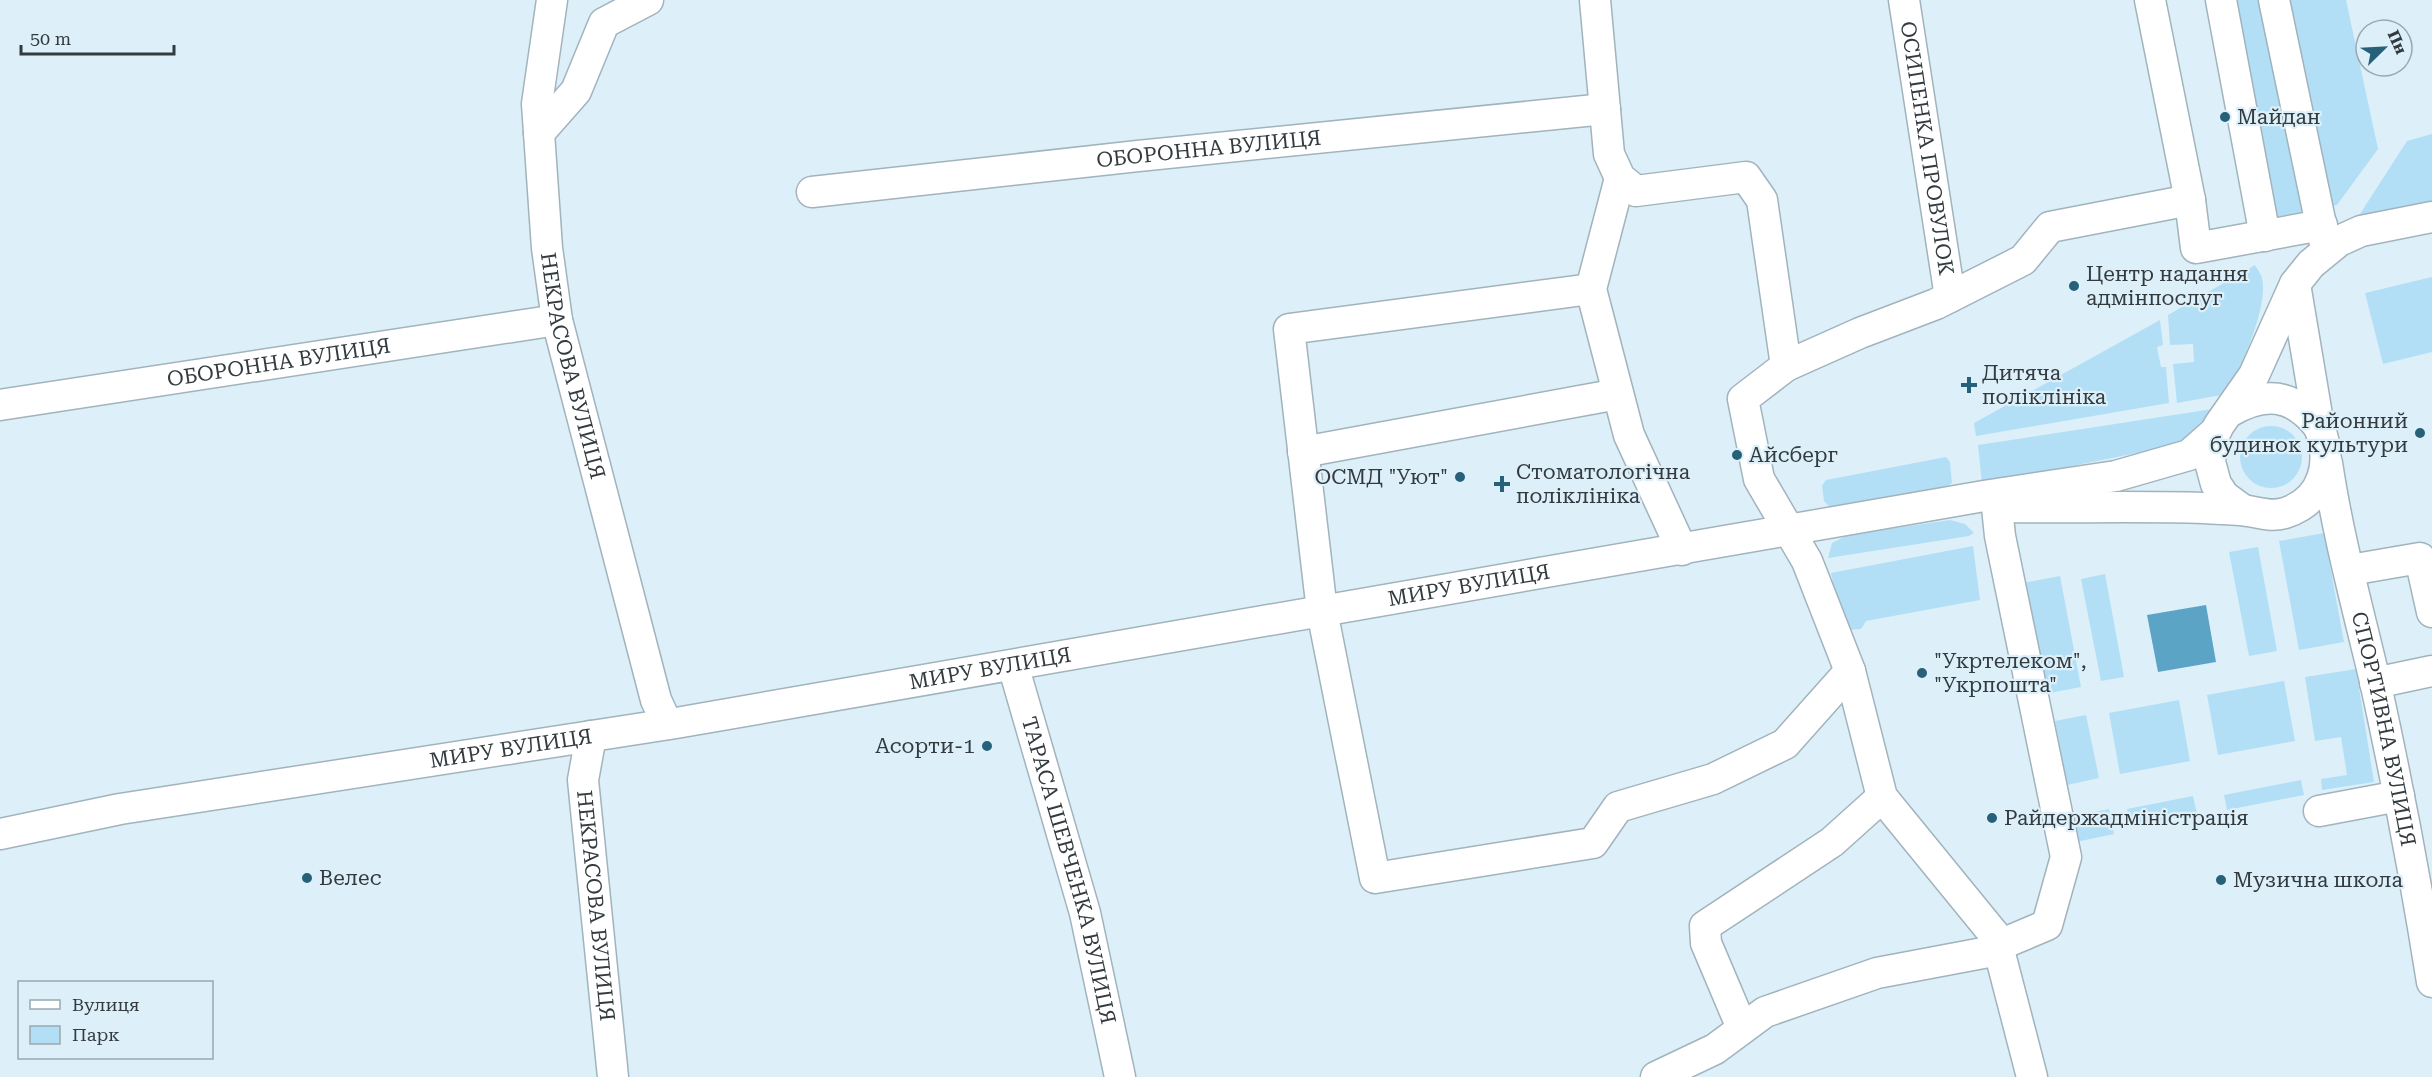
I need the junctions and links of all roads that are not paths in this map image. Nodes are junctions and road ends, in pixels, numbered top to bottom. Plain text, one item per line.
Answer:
1 (552, 0) edge
2 (648, 0) edge
3 (1595, 0) edge
4 (1904, 0) edge
5 (2150, 0) edge
6 (2221, 0) edge
7 (2274, 0) edge
8 (1605, 109) junction
9 (538, 133) junction
10 (1620, 178) junction
11 (812, 192) dead end
12 (2190, 200) junction
13 (2432, 217) edge
14 (2265, 236) junction
15 (2324, 237) junction
16 (2295, 284) junction
17 (1591, 289) junction
18 (1950, 297) junction
19 (557, 320) junction
20 (1786, 366) junction
21 (1618, 394) junction
22 (0, 405) edge
23 (2222, 422) junction
24 (2319, 427) junction
25 (1303, 452) junction
26 (2326, 463) junction
27 (1988, 502) junction
28 (2298, 507) junction
29 (2243, 510) junction
30 (2334, 513) junction
31 (1791, 531) junction
32 (1682, 550) junction
33 (2349, 570) junction
34 (1322, 611) junction
35 (2432, 612) edge
36 (1013, 664) junction
37 (1851, 671) junction
38 (2432, 671) edge
39 (2375, 683) junction
40 (667, 724) junction
41 (591, 736) junction
42 (2399, 796) junction
43 (1882, 797) junction
44 (2319, 811) dead end
45 (0, 834) edge
46 (2000, 947) junction
47 (2432, 982) edge
48 (1742, 1029) junction
49 (614, 1077) edge
50 (1120, 1077) edge
51 (1656, 1077) edge
52 (2032, 1077) edge

1 - 9 street, НЕКРАСОВА ВУЛИЦЯ
2 - 9 street
3 - 8 street
4 - 18 street, ОСИПЕНКА ПРОВУЛОК
5 - 12 street
6 - 14 street
7 - 15 street
8 - 10 street
8 - 11 street, ОБОРОННА ВУЛИЦЯ
9 - 19 street, НЕКРАСОВА ВУЛИЦЯ
10 - 17 street
10 - 20 street
12 - 14 street
12 - 18 street
13 - 15 street
14 - 15 street
15 - 16 street
16 - 23 street
16 - 24 street
17 - 21 street
17 - 25 street
18 - 20 street
19 - 22 street, ОБОРОННА ВУЛИЦЯ
19 - 40 street, НЕКРАСОВА ВУЛИЦЯ
20 - 31 street
21 - 25 street
21 - 32 street
23 - 24 street
23 - 27 street
23 - 29 street
24 - 26 street
25 - 34 street
26 - 28 street
26 - 30 street, СПОРТИВНА ВУЛИЦЯ
27 - 29 street
27 - 31 street, МИРУ ВУЛИЦЯ
27 - 46 street
28 - 29 street
28 - 30 street
30 - 33 street, СПОРТИВНА ВУЛИЦЯ
31 - 32 street, МИРУ ВУЛИЦЯ
31 - 37 street
32 - 34 street, МИРУ ВУЛИЦЯ
33 - 35 street
33 - 39 street, СПОРТИВНА ВУЛИЦЯ
34 - 36 street, МИРУ ВУЛИЦЯ
34 - 37 street
36 - 40 street, МИРУ ВУЛИЦЯ
36 - 50 street, ТАРАСА ШЕВЧЕНКА ВУЛИЦЯ
37 - 43 street
38 - 39 street
39 - 42 street, СПОРТИВНА ВУЛИЦЯ
40 - 41 street, МИРУ ВУЛИЦЯ
41 - 45 street, МИРУ ВУЛИЦЯ
41 - 49 street, НЕКРАСОВА ВУЛИЦЯ
42 - 44 street
42 - 47 street, СПОРТИВНА ВУЛИЦЯ
43 - 46 street
43 - 48 street
46 - 48 street
46 - 52 street
48 - 51 street

